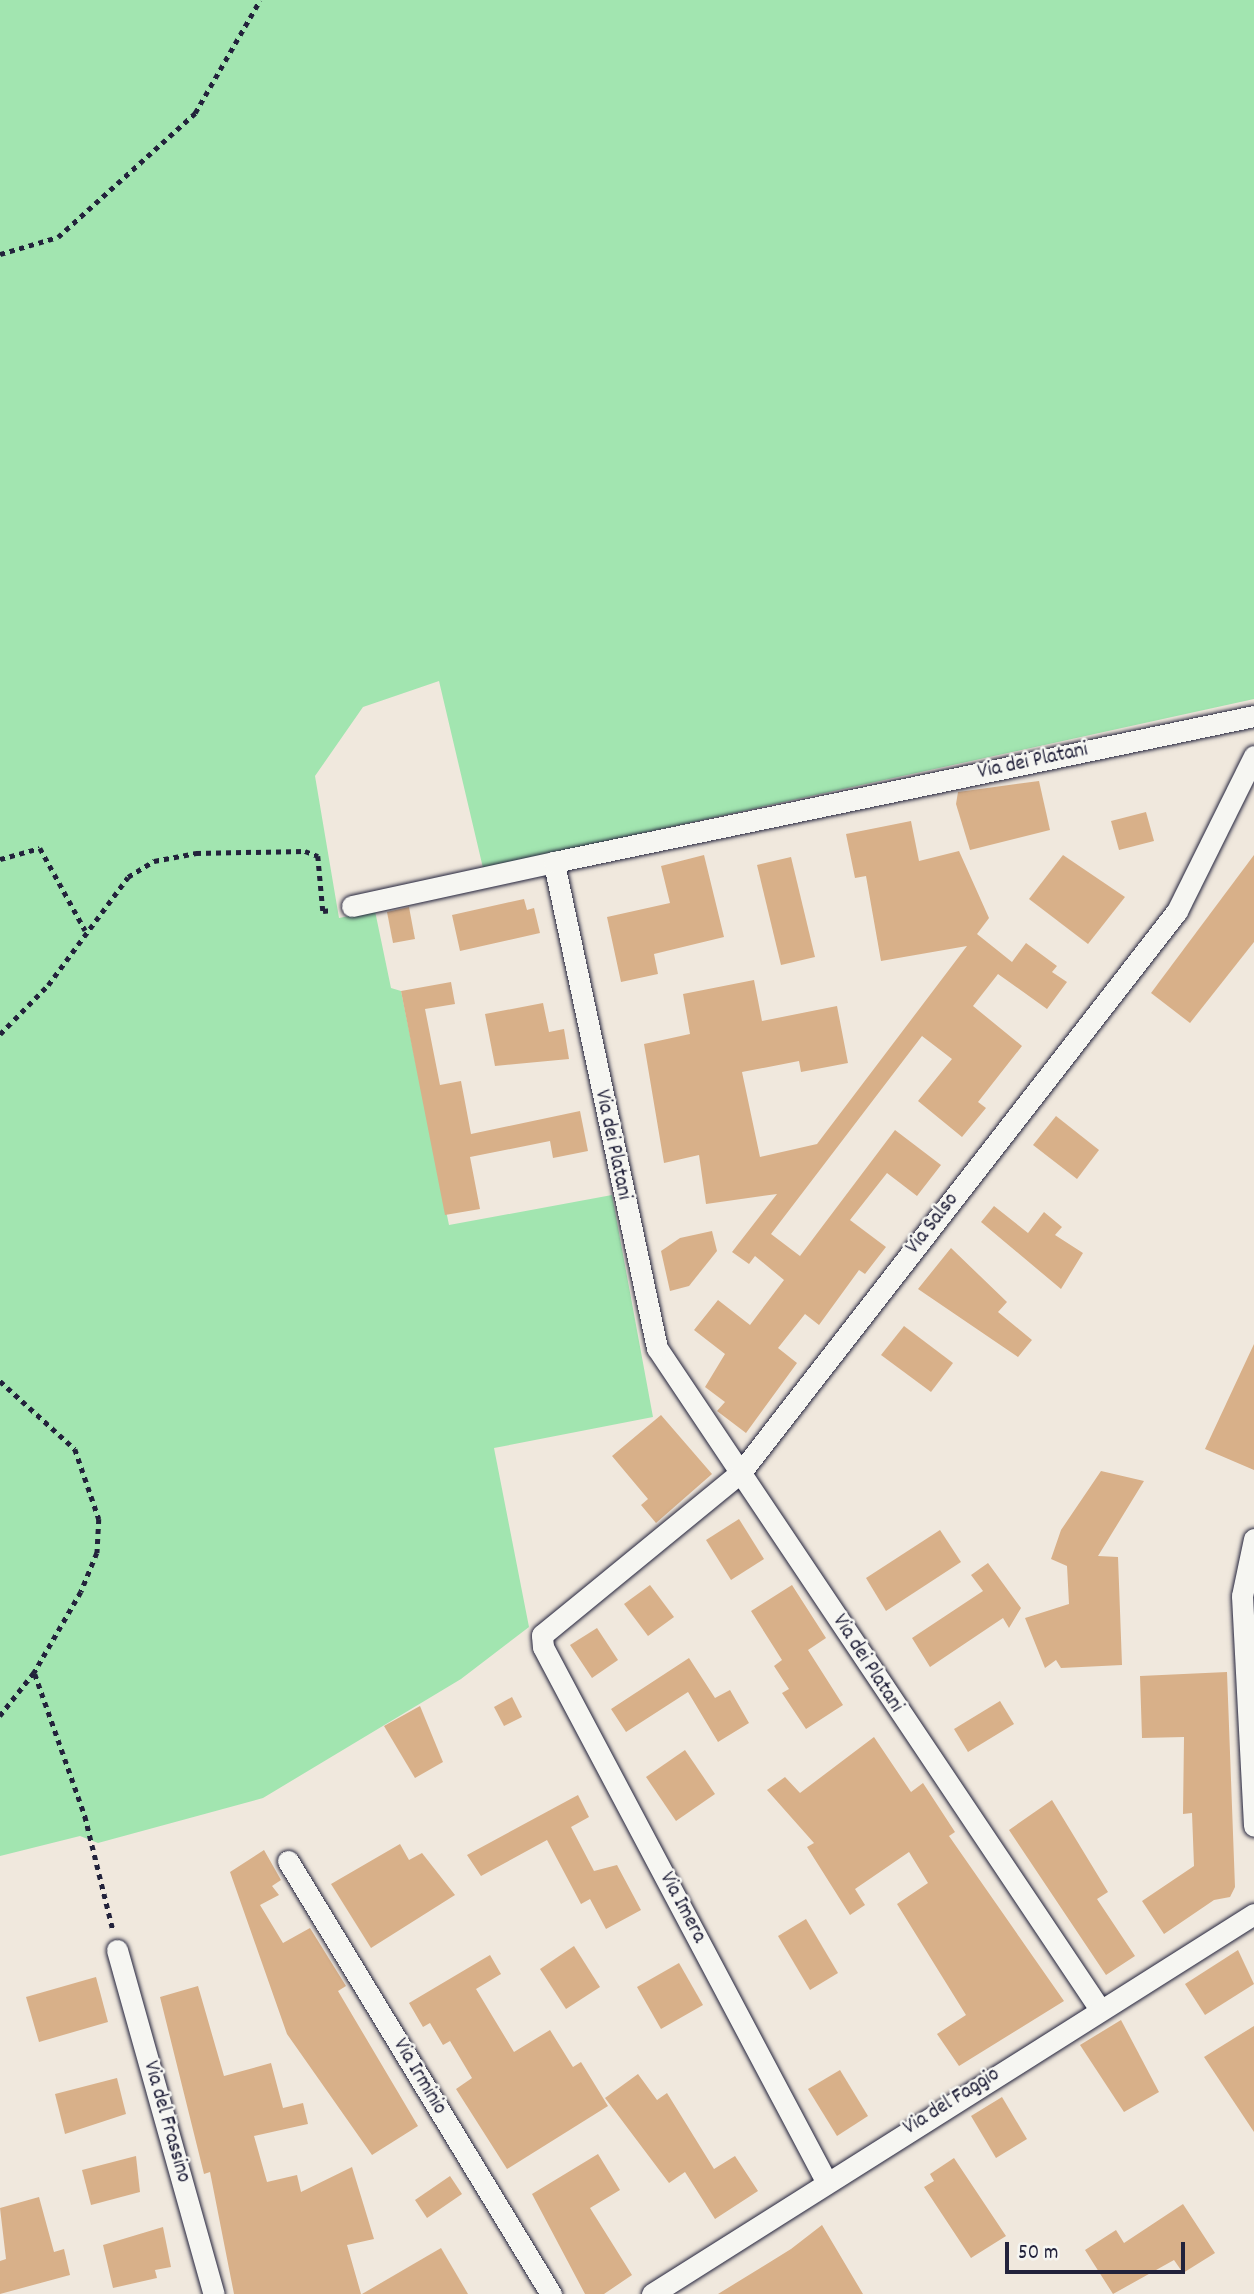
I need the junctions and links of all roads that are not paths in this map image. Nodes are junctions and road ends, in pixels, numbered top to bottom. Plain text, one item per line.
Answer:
1 (1254, 716) edge
2 (1254, 756) edge
3 (554, 862) junction
4 (352, 906) road end
5 (741, 1472) junction
6 (1254, 1539) edge
7 (542, 1634) joint
8 (1254, 1826) edge
9 (288, 1861) dead end
10 (1254, 1914) edge
11 (117, 1950) road end
12 (1099, 2008) junction
13 (826, 2181) junction
14 (214, 2294) edge
15 (551, 2294) edge
16 (652, 2294) edge

1 - 3 street, Via dei Platani
2 - 5 street, Via Salso
3 - 4 street
3 - 5 street, Via dei Platani
5 - 7 street, Via Salso
5 - 12 street, Via dei Platani
6 - 8 street
7 - 13 street, Via Imera
9 - 15 street, Via Irminio
10 - 12 street, Via del Faggio
11 - 14 street, Via del Frassino
12 - 13 street, Via del Faggio
13 - 16 street, Via del Faggio

